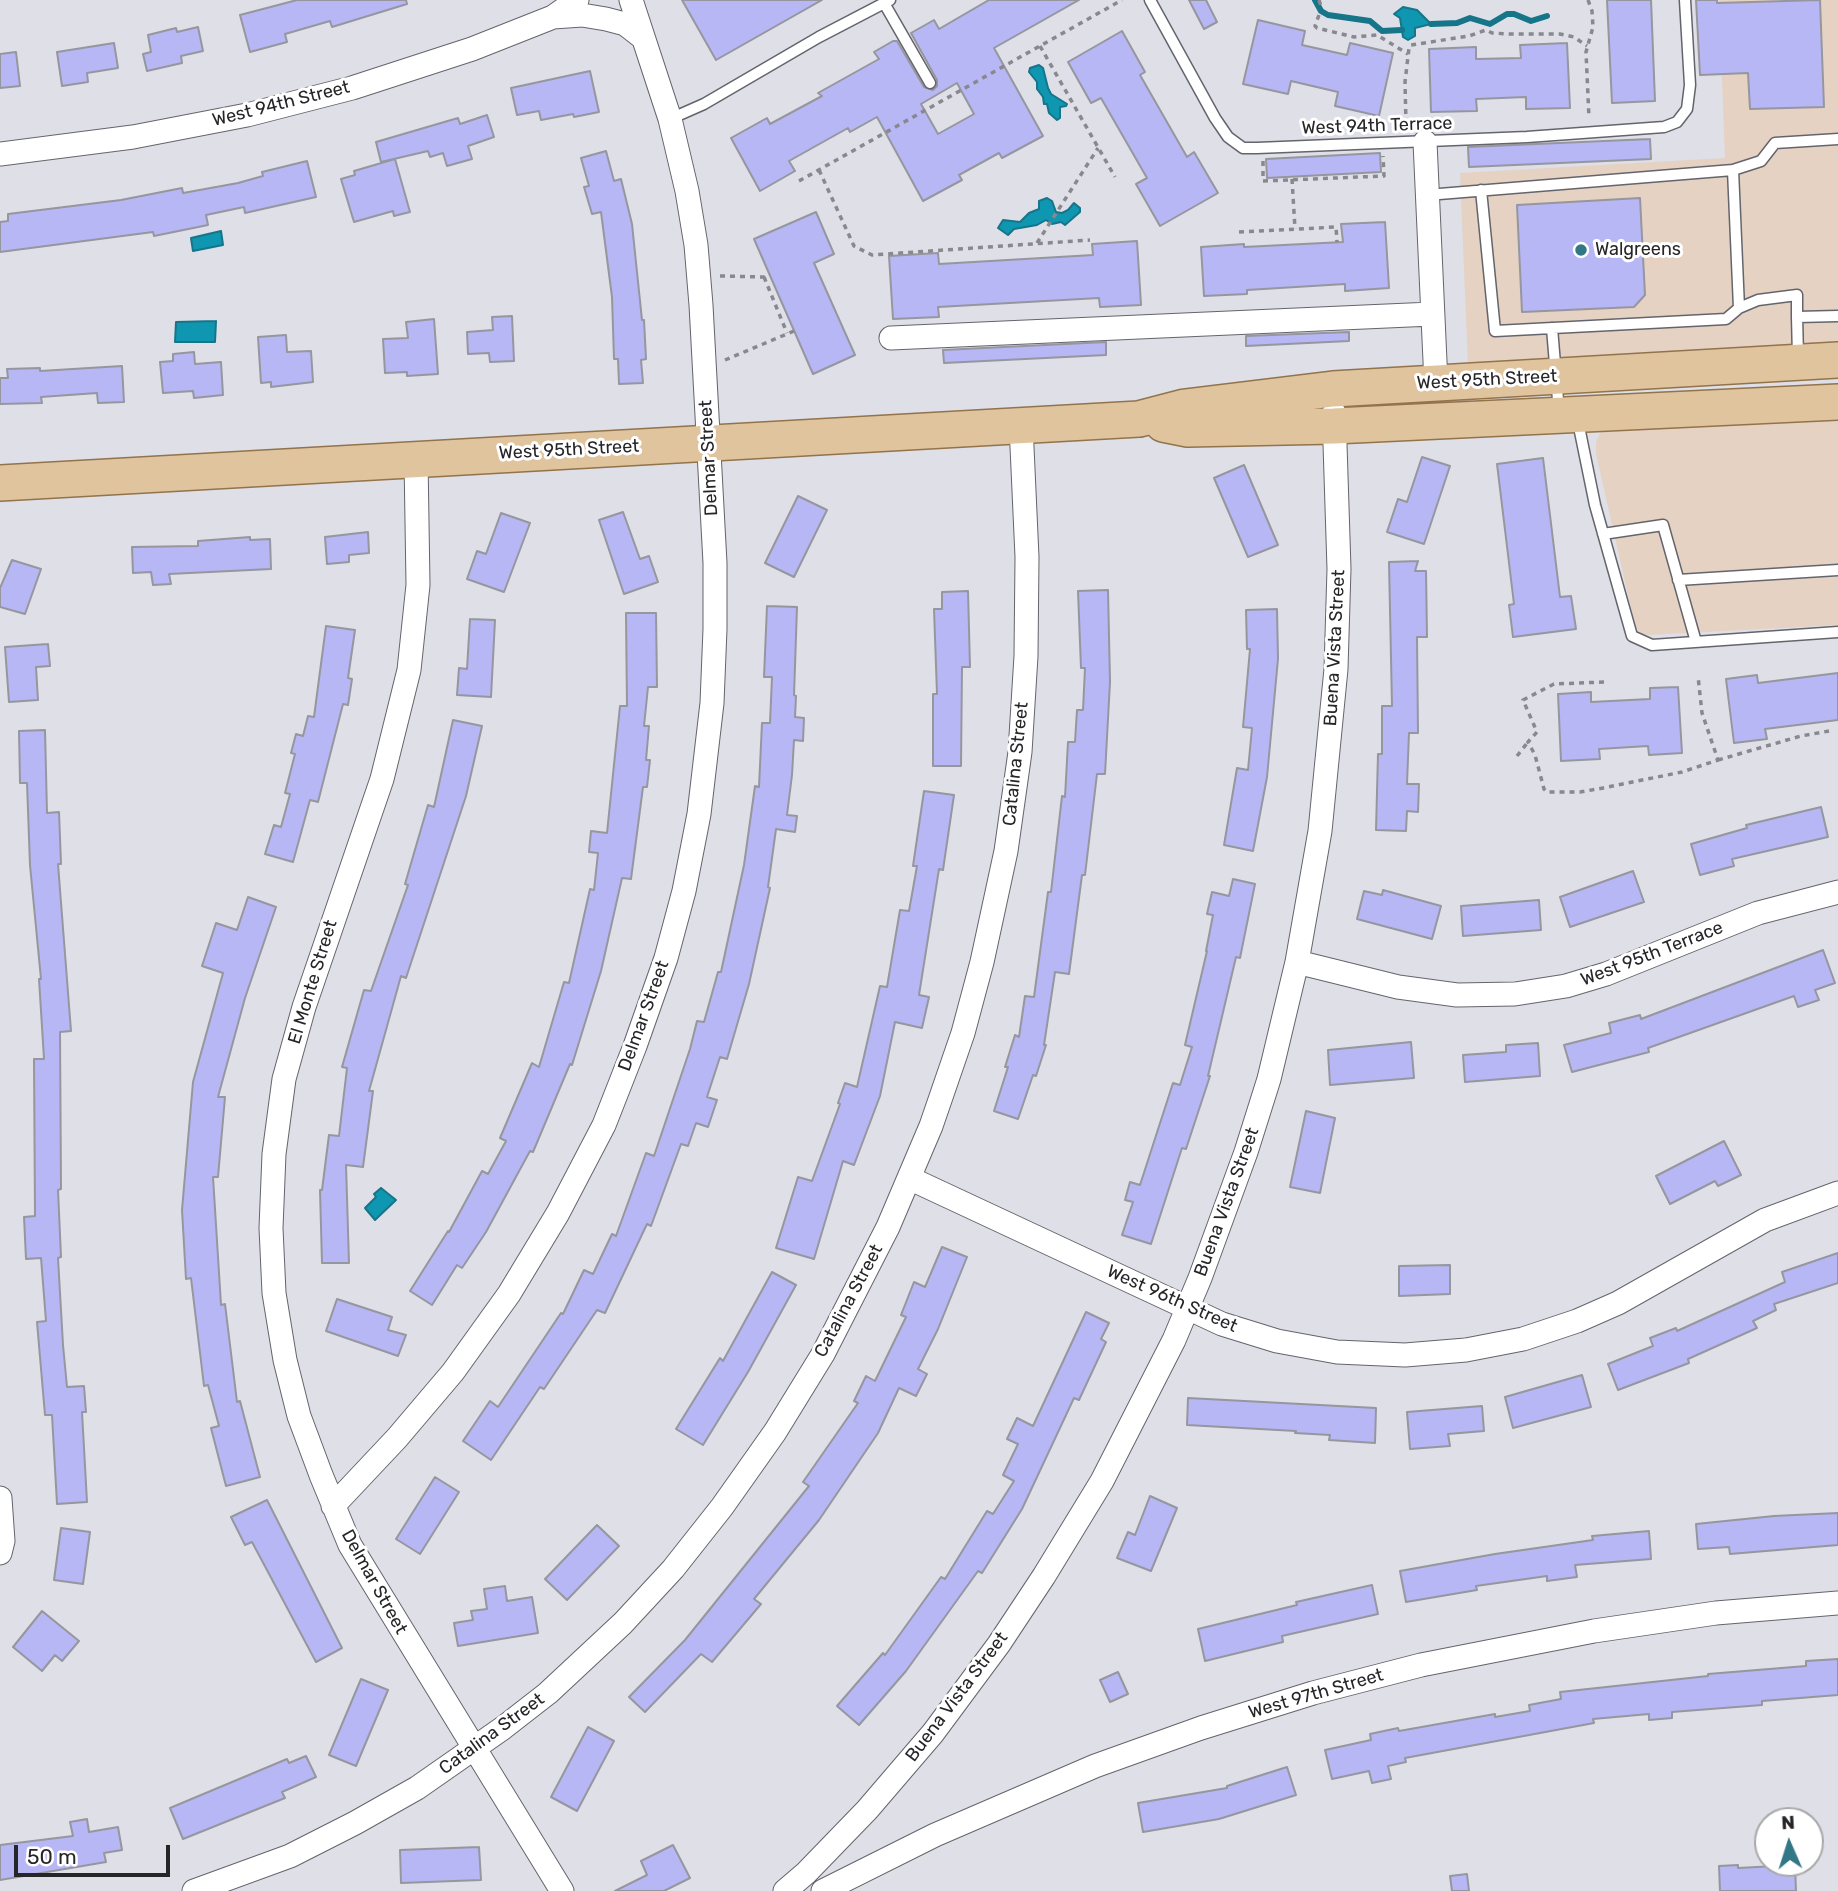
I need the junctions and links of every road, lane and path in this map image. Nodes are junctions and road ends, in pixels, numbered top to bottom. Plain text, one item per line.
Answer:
1 (577, 0) edge
2 (631, 0) edge
3 (1122, 0) edge
4 (1150, 0) edge
5 (1319, 0) edge
6 (1588, 0) edge
7 (1685, 0) edge
8 (887, 2) edge
9 (1321, 6) dead end
10 (1319, 15) dead end
11 (553, 17) junction
12 (643, 37) junction
13 (1040, 46) junction
14 (1587, 46) junction
15 (1408, 54) junction
16 (930, 83) dead end
17 (1589, 118) dead end
18 (670, 119) junction
19 (1406, 124) dead end
20 (1838, 139) edge
21 (1425, 142) junction
22 (1098, 148) junction
23 (1262, 148) junction
24 (1383, 151) dead end
25 (0, 154) edge
26 (819, 170) junction
27 (1733, 170) junction
28 (1115, 177) dead end
29 (1292, 179) junction
30 (799, 181) dead end
31 (1481, 190) junction
32 (1427, 195) junction
33 (1294, 229) junction
34 (1239, 232) dead end
35 (1090, 240) dead end
36 (1037, 243) junction
37 (1337, 243) dead end
38 (718, 276) dead end
39 (1739, 308) junction
40 (1432, 314) junction
41 (1838, 316) edge
42 (1797, 317) junction
43 (1552, 328) junction
44 (794, 331) dead end
45 (788, 334) junction
46 (891, 338) dead end
47 (1838, 360) edge
48 (723, 361) dead end
49 (1798, 362) junction
50 (1556, 376) junction
51 (1436, 383) junction
52 (1333, 388) junction
53 (1838, 402) edge
54 (1568, 415) junction
55 (1139, 419) junction
56 (1021, 425) junction
57 (1334, 426) junction
58 (708, 442) junction
59 (416, 459) junction
60 (0, 483) edge
61 (1603, 534) junction
62 (1838, 570) edge
63 (1678, 580) junction
64 (1838, 632) edge
65 (1696, 642) junction
66 (1698, 676) dead end
67 (1604, 682) dead end
68 (1829, 731) dead end
69 (1528, 742) junction
70 (1517, 756) dead end
71 (1717, 760) junction
72 (1838, 892) edge
73 (1297, 962) junction
74 (909, 1178) junction
75 (1838, 1193) edge
76 (1187, 1309) junction
77 (0, 1498) edge
78 (333, 1506) junction
79 (0, 1553) edge
80 (1838, 1603) edge
81 (473, 1748) junction
82 (194, 1891) edge
83 (562, 1891) edge
84 (785, 1891) edge
85 (823, 1891) edge

1 - 11 street, West 94th Street
2 - 12 street, Delmar Street
3 - 13 path
4 - 23 lane, West 94th Terrace
5 - 9 path
6 - 14 path
7 - 21 lane, West 94th Terrace
8 - 16 lane
8 - 18 lane
10 - 15 path
11 - 12 street, West 94th Street
11 - 25 street, West 94th Street
12 - 18 street, Delmar Street
13 - 22 path
13 - 26 path
14 - 15 path
14 - 17 path
15 - 19 path
18 - 58 street, Delmar Street
20 - 27 lane
21 - 23 lane, West 94th Terrace
21 - 32 street
22 - 28 path
22 - 36 path
23 - 29 path
24 - 29 path
26 - 30 path
26 - 36 path
27 - 31 lane
27 - 39 lane
29 - 33 path
31 - 32 lane
31 - 43 lane
32 - 40 street
33 - 34 path
33 - 37 path
35 - 36 path
38 - 45 path
39 - 42 lane
39 - 43 lane
40 - 46 street
40 - 51 street
41 - 42 lane
42 - 49 lane
43 - 50 lane
44 - 45 path
45 - 48 path
47 - 49 main road, West 95th Street
49 - 50 main road, West 95th Street
50 - 51 main road, West 95th Street
50 - 54 lane
51 - 52 main road, West 95th Street
52 - 55 main road, West 95th Street
52 - 57 street, Buena Vista Street
53 - 54 main road, West 95th Street
54 - 57 main road, West 95th Street
54 - 61 lane
55 - 56 main road, West 95th Street
55 - 57 main road, West 95th Street
56 - 58 main road, West 95th Street
56 - 74 street, Catalina Street
57 - 73 street, Buena Vista Street
58 - 59 main road, West 95th Street
58 - 78 street, Delmar Street
59 - 60 main road, West 95th Street
59 - 78 street, El Monte Street
61 - 63 lane
61 - 65 lane
62 - 63 lane
63 - 65 lane
64 - 65 lane
66 - 71 path
67 - 69 path
68 - 71 path
69 - 70 path
69 - 71 path
72 - 73 street, West 95th Terrace
73 - 76 street, Buena Vista Street
74 - 76 street, West 96th Street
74 - 81 street, Catalina Street
75 - 76 street, West 96th Street
76 - 84 street, Buena Vista Street
77 - 79 street
78 - 81 street, Delmar Street
80 - 85 street, West 97th Street
81 - 82 street, Catalina Street
81 - 83 street, Delmar Street

